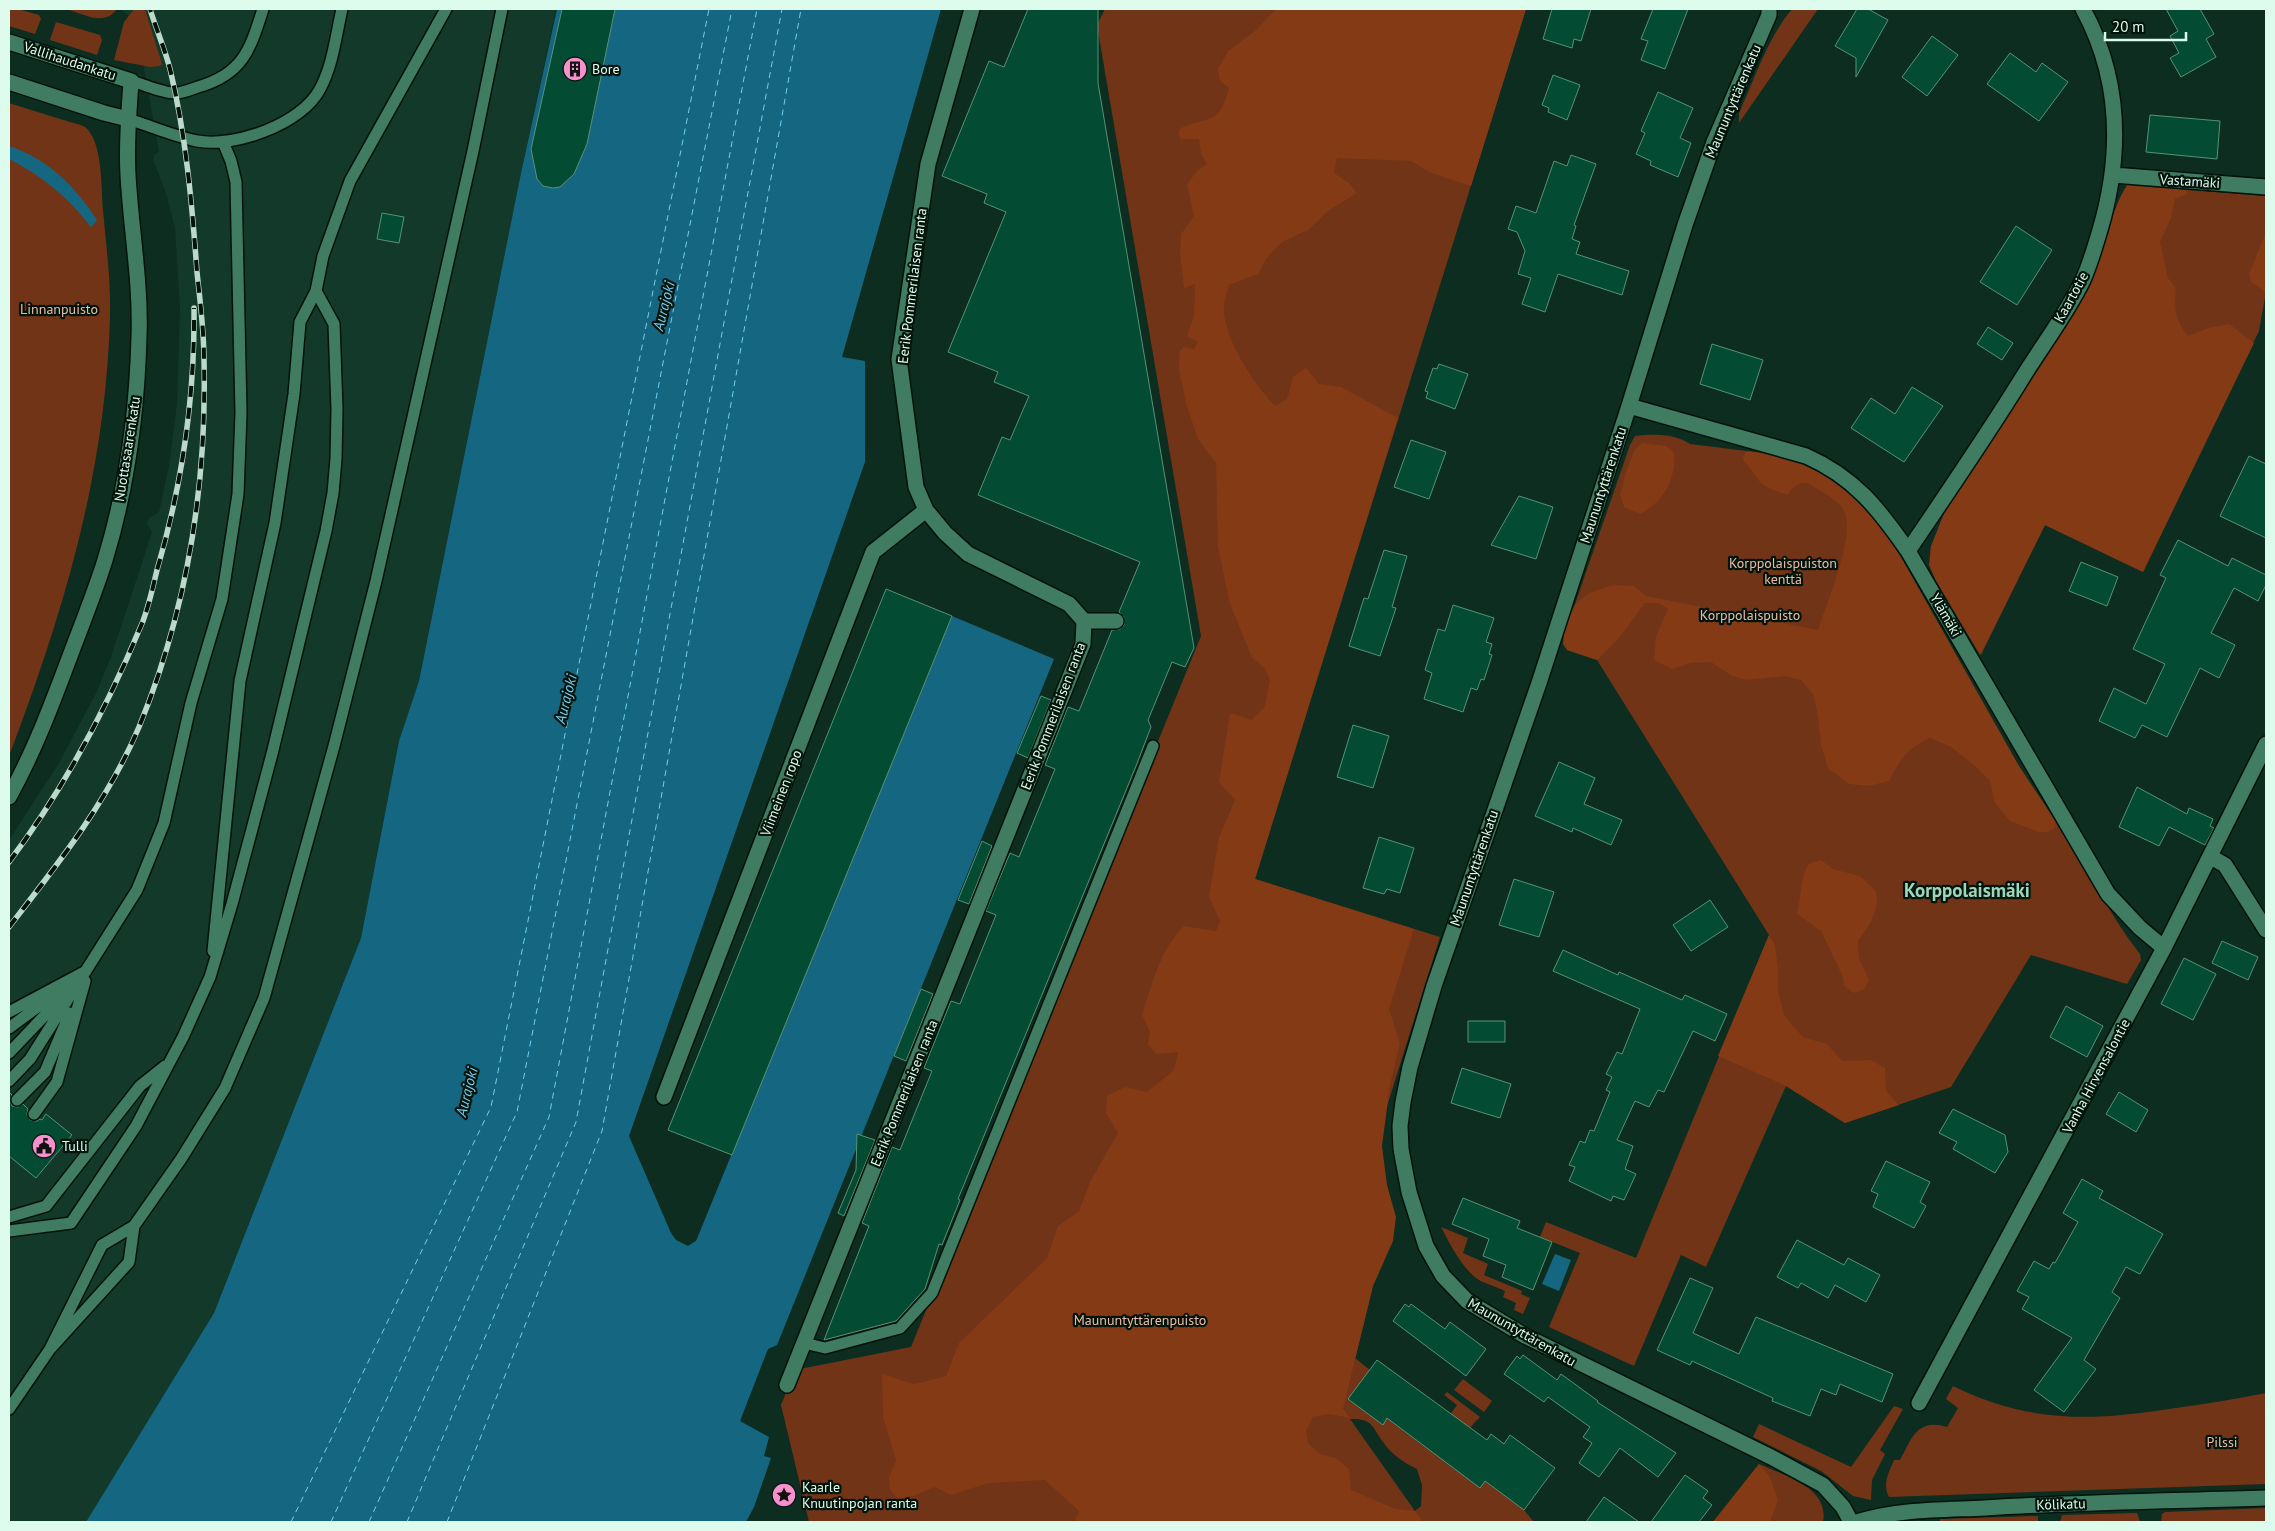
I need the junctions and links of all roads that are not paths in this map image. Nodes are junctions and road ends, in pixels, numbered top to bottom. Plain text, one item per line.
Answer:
1 (264, 9) edge
2 (342, 9) edge
3 (446, 9) edge
4 (502, 9) edge
5 (972, 9) edge
6 (2083, 9) edge
7 (1771, 11) edge
8 (9, 42) edge
9 (131, 81) junction
10 (9, 82) edge
11 (128, 119) junction
12 (223, 142) junction
13 (2113, 175) junction
14 (2266, 187) edge
15 (316, 291) junction
16 (1629, 406) junction
17 (926, 510) junction
18 (1908, 551) junction
19 (1084, 621) junction
20 (1116, 621) dead end
21 (2266, 744) edge
22 (1153, 746) dead end
23 (9, 798) edge
24 (2211, 857) junction
25 (2266, 930) edge
26 (2164, 948) junction
27 (88, 970) junction
28 (210, 977) junction
29 (9, 1012) edge
30 (9, 1028) edge
31 (9, 1053) edge
32 (169, 1064) junction
33 (9, 1081) edge
34 (664, 1097) dead end
35 (18, 1100) dead end
36 (34, 1114) dead end
37 (9, 1217) edge
38 (134, 1226) junction
39 (9, 1231) edge
40 (804, 1343) junction
41 (50, 1349) junction
42 (787, 1385) dead end
43 (1919, 1404) dead end
44 (9, 1409) edge
45 (2266, 1498) edge
46 (1851, 1522) edge
47 (1856, 1522) edge

1 - 9 lane
2 - 12 lane
3 - 15 lane
4 - 38 lane
5 - 17 street, Eerik Pommerilaisen ranta
6 - 13 street, Kaartotie
7 - 16 street, Maununtyttärenkatu
8 - 9 street, Vallihaudankatu
9 - 11 street, Nuottasaarenkatu
10 - 11 street
11 - 12 lane
11 - 23 street, Nuottasaarenkatu
12 - 27 lane
13 - 14 street, Vastamäki
13 - 18 street, Kaartotie
15 - 28 lane
15 - 28 lane
16 - 18 street, Ylämäki
16 - 46 street, Maununtyttärenkatu
17 - 19 street, Eerik Pommerilaisen ranta
17 - 34 street, Viimeinen ropo
18 - 26 street, Ylämäki
19 - 20 street
19 - 40 street, Eerik Pommerilaisen ranta
21 - 24 street, Vanha Hirvensalontie
22 - 40 lane
24 - 25 street
24 - 26 street, Vanha Hirvensalontie
26 - 43 street, Vanha Hirvensalontie
27 - 29 lane
27 - 30 lane
27 - 31 lane
27 - 33 lane
27 - 35 lane
27 - 36 lane
28 - 32 lane
32 - 37 lane
32 - 39 lane
38 - 41 lane
38 - 41 lane
40 - 42 street, Eerik Pommerilaisen ranta
41 - 44 lane
45 - 47 street, Kölikatu

